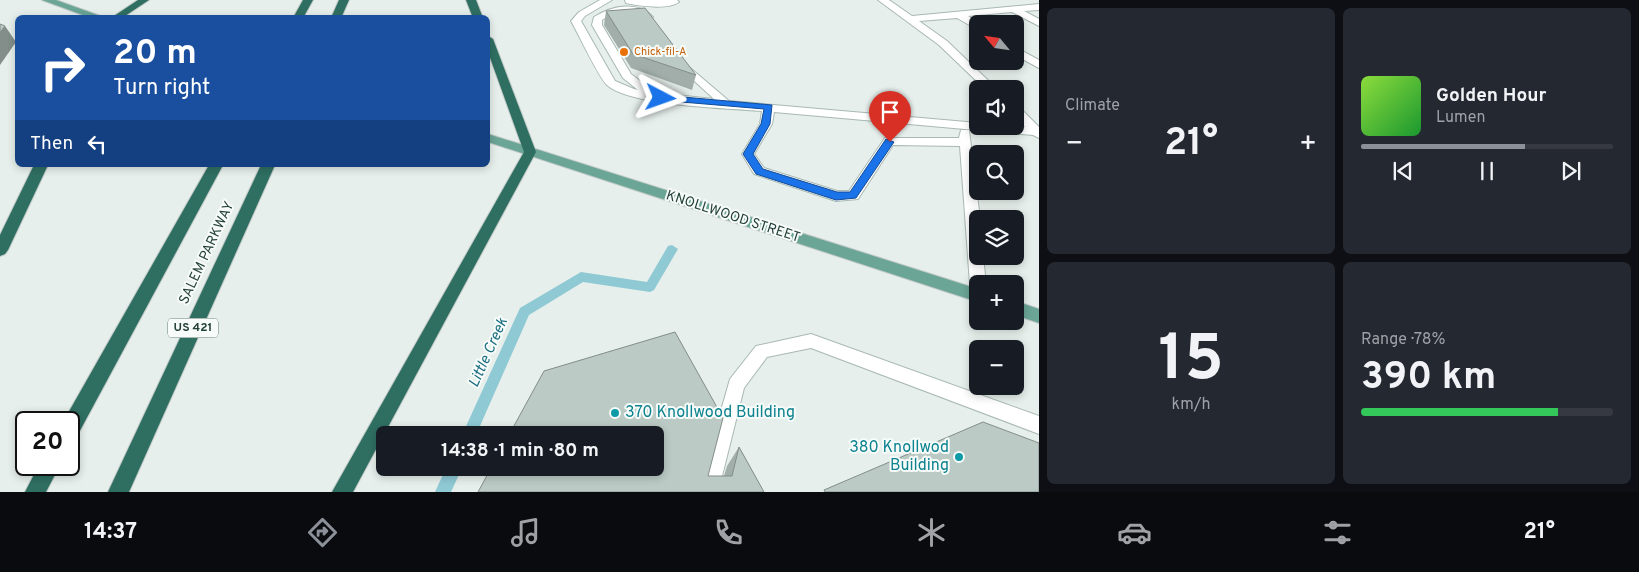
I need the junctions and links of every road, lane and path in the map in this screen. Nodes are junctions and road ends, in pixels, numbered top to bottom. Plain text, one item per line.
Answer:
1 (47, 0) edge
2 (144, 0) edge
3 (308, 0) edge
4 (344, 0) edge
5 (471, 0) edge
6 (608, 0) edge
7 (626, 0) edge
8 (884, 0) edge
9 (674, 2) dead end
10 (1039, 7) edge
11 (1013, 9) junction
12 (958, 14) junction
13 (93, 15) edge
14 (120, 15) edge
15 (300, 15) edge
16 (337, 15) edge
17 (477, 15) edge
18 (910, 19) junction
19 (969, 21) edge
20 (1039, 23) edge
21 (654, 24) edge
22 (490, 44) edge
23 (674, 53) edge
24 (1024, 56) edge
25 (1039, 65) edge
26 (982, 80) edge
27 (653, 96) junction
28 (726, 103) junction
29 (769, 107) junction
30 (1024, 119) edge
31 (964, 125) junction
32 (1038, 133) edge
33 (490, 139) edge
34 (966, 142) junction
35 (530, 152) junction
36 (40, 167) edge
37 (215, 167) edge
38 (267, 167) edge
39 (0, 250) edge
40 (977, 275) edge
41 (969, 293) edge
42 (1024, 311) edge
43 (1039, 316) edge
44 (80, 411) edge
45 (1039, 425) edge
46 (44, 476) edge
47 (35, 492) edge
48 (118, 492) edge
49 (342, 492) edge
50 (708, 492) edge

1 - 13 main road
2 - 14 highway
3 - 15 highway
4 - 16 highway
5 - 17 highway
6 - 27 lane
7 - 9 lane
8 - 18 lane
10 - 11 lane
11 - 12 lane
11 - 20 lane
12 - 18 lane
12 - 19 lane
18 - 26 lane
21 - 27 lane
22 - 35 highway
23 - 28 lane
24 - 25 lane
27 - 28 lane
28 - 29 lane
29 - 31 lane
29 - 34 lane
30 - 32 lane
31 - 32 lane
31 - 34 lane
33 - 35 main road, KNOLLWOOD STREET
34 - 40 lane
35 - 41 main road, KNOLLWOOD STREET
35 - 49 highway
36 - 39 highway
37 - 44 highway
38 - 48 highway, SALEM PARKWAY / US 421
42 - 43 main road
45 - 50 lane
46 - 47 highway

